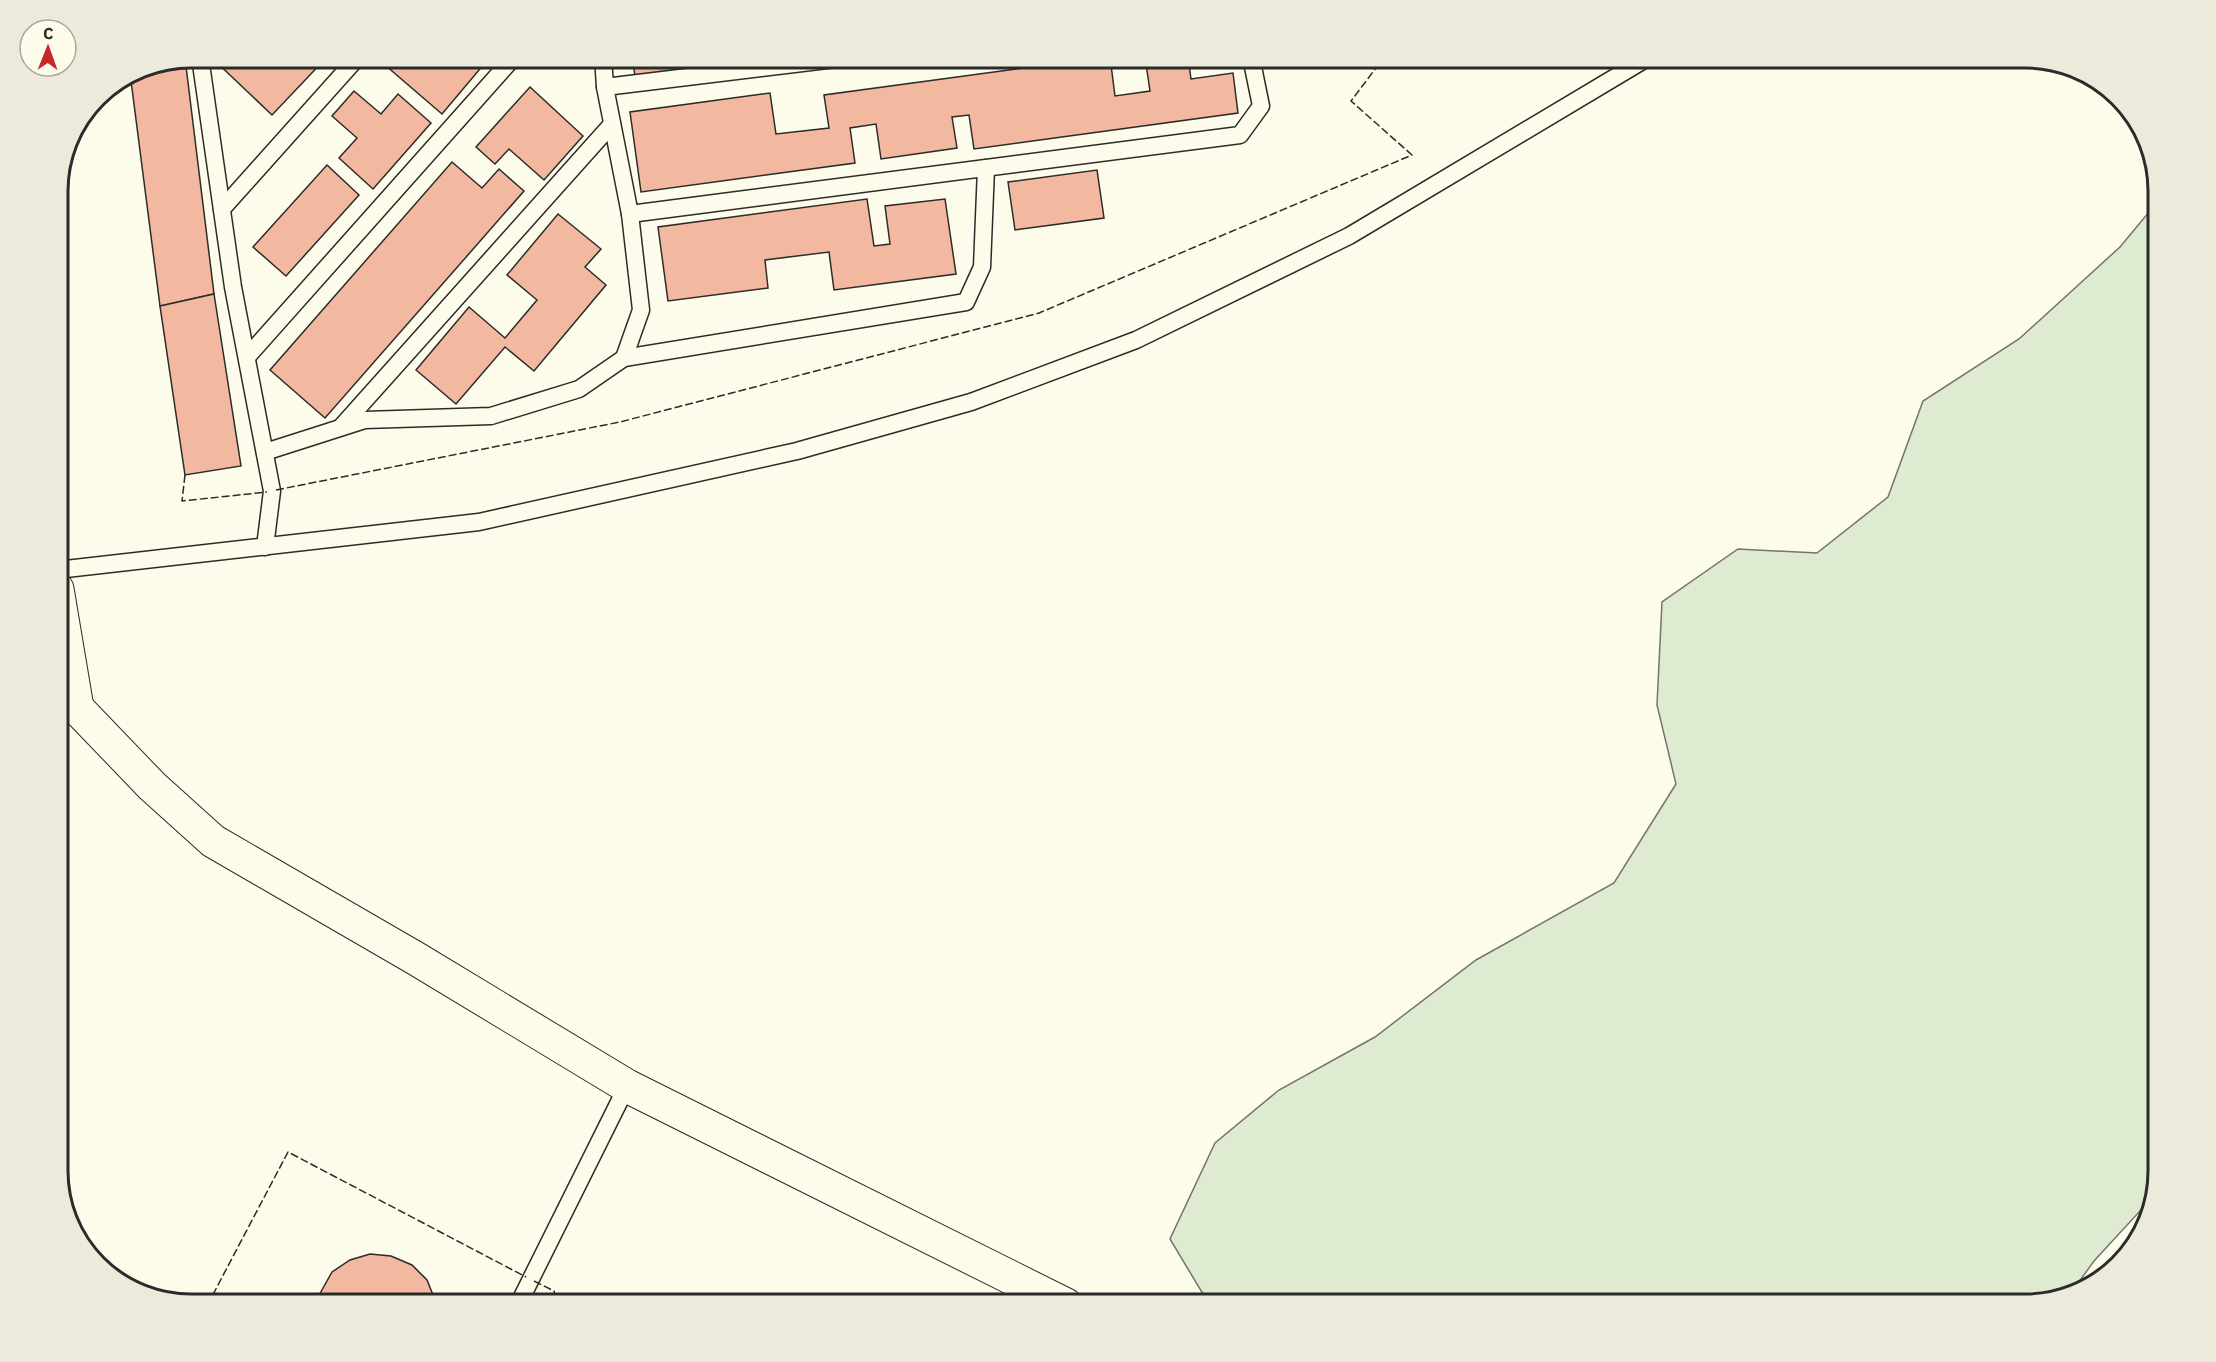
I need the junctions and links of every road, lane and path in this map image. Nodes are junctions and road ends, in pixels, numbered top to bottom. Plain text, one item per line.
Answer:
1 (202, 68) edge
2 (348, 68) edge
3 (504, 68) edge
4 (604, 68) edge
5 (761, 68) edge
6 (1253, 68) edge
7 (1631, 68) edge
8 (605, 87) junction
9 (612, 124) junction
10 (986, 168) junction
11 (222, 209) junction
12 (630, 214) junction
13 (247, 357) junction
14 (624, 358) junction
15 (341, 428) junction
16 (265, 452) junction
17 (265, 547) junction
18 (68, 569) edge
19 (68, 701) edge
20 (627, 1086) junction
21 (523, 1294) edge
22 (1044, 1294) edge

1 - 11 lane
2 - 11 lane
3 - 13 lane
4 - 8 lane
5 - 8 lane
6 - 10 lane
7 - 17 lane
8 - 9 lane
9 - 12 lane
9 - 15 lane
10 - 12 lane
10 - 14 lane
11 - 13 lane
12 - 14 lane
13 - 16 lane
14 - 15 lane
15 - 16 lane
16 - 17 lane
17 - 18 lane
19 - 20 street
20 - 21 lane
20 - 22 street

